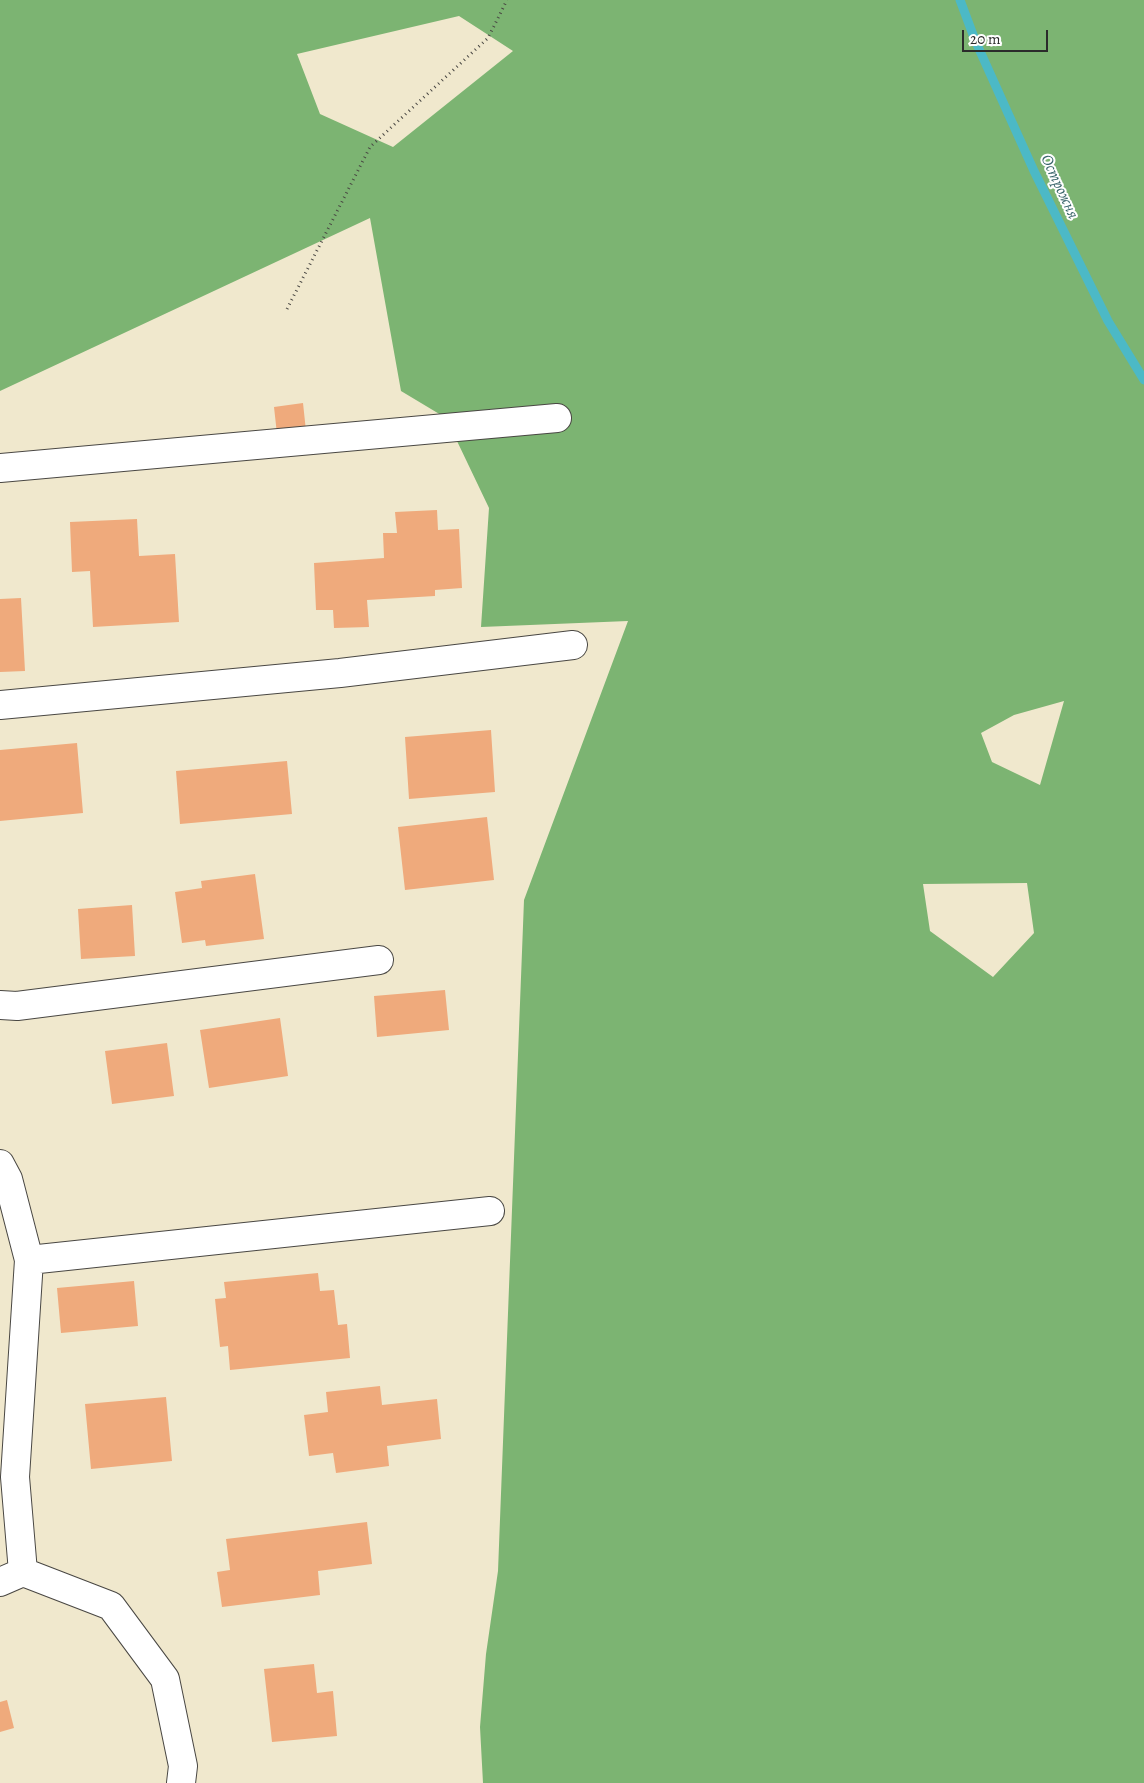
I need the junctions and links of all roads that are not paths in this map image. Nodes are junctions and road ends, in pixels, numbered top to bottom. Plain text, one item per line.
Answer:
1 (557, 418) dead end
2 (0, 468) edge
3 (573, 645) dead end
4 (0, 705) edge
5 (378, 960) dead end
6 (0, 1005) edge
7 (0, 1164) edge
8 (490, 1211) dead end
9 (29, 1260) junction
10 (12, 1577) edge
11 (182, 1783) edge

1 - 2 street
3 - 4 street
5 - 6 street
7 - 9 street
8 - 9 street
9 - 10 street
10 - 11 street

